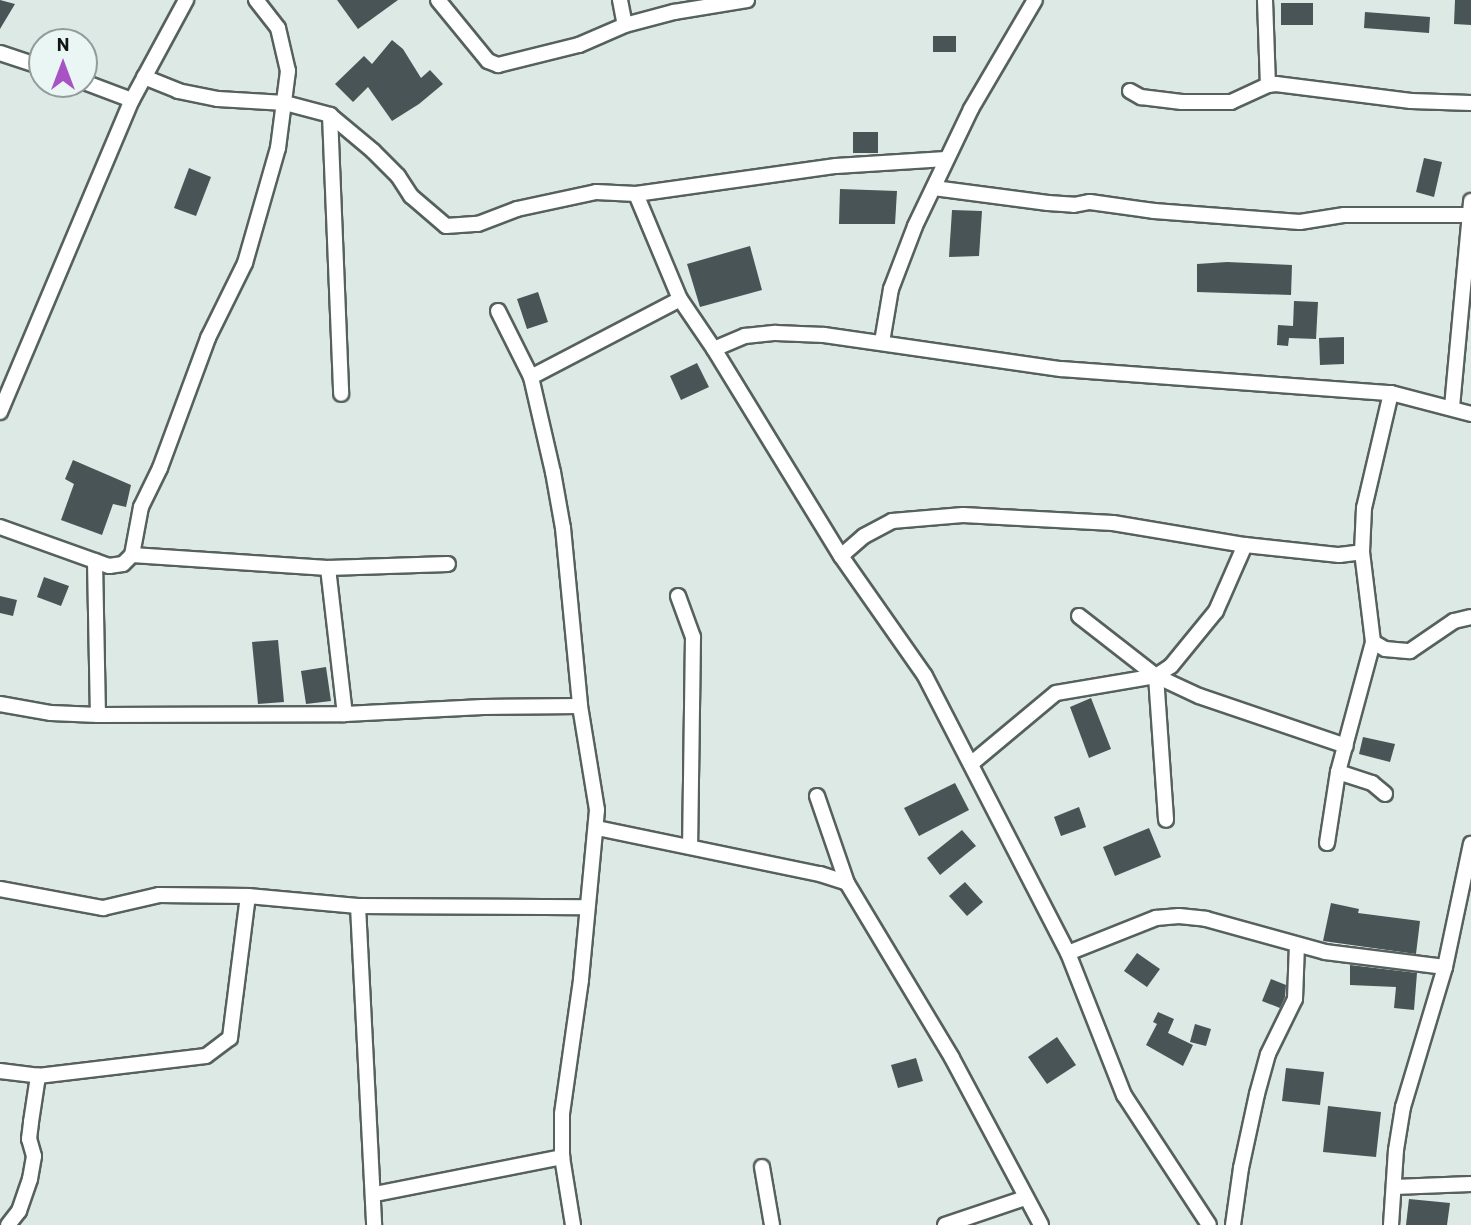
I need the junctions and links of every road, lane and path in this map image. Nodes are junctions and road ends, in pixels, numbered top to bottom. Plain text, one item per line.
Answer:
1 (186, 0) edge
2 (256, 0) edge
3 (438, 0) edge
4 (620, 0) edge
5 (747, 0) edge
6 (1035, 0) edge
7 (1265, 0) edge
8 (625, 25) junction
9 (0, 53) edge
10 (28, 62) edge
11 (145, 77) junction
12 (1268, 85) junction
13 (98, 87) edge
14 (1130, 91) dead end
15 (132, 100) junction
16 (285, 103) junction
17 (1471, 103) edge
18 (330, 115) junction
19 (946, 159) junction
20 (934, 188) junction
21 (636, 194) junction
22 (1470, 208) edge
23 (680, 299) junction
24 (498, 311) dead end
25 (882, 342) junction
26 (714, 349) junction
27 (531, 377) junction
28 (1391, 393) junction
29 (341, 394) dead end
30 (1452, 407) junction
31 (0, 412) edge
32 (1471, 414) edge
33 (0, 527) edge
34 (1245, 545) junction
35 (1362, 552) junction
36 (132, 555) junction
37 (841, 556) junction
38 (95, 561) junction
39 (448, 564) dead end
40 (328, 568) junction
41 (678, 596) dead end
42 (1080, 616) dead end
43 (1471, 617) edge
44 (1373, 642) junction
45 (1156, 676) junction
46 (0, 704) edge
47 (580, 706) junction
48 (345, 714) junction
49 (97, 715) junction
50 (1346, 746) junction
51 (972, 763) junction
52 (1338, 772) junction
53 (1385, 794) dead end
54 (817, 796) dead end
55 (1166, 820) dead end
56 (597, 828) junction
57 (1327, 843) dead end
58 (1471, 844) edge
59 (690, 847) junction
60 (847, 883) junction
61 (0, 889) edge
62 (248, 896) junction
63 (358, 906) junction
64 (587, 907) junction
65 (1297, 946) junction
66 (1068, 953) junction
67 (1445, 967) junction
68 (0, 1070) edge
69 (38, 1076) junction
70 (562, 1157) junction
71 (762, 1167) dead end
72 (1471, 1184) edge
73 (1394, 1187) junction
74 (375, 1194) junction
75 (1025, 1198) junction
76 (8, 1225) edge
77 (374, 1225) edge
78 (573, 1225) edge
79 (772, 1225) edge
80 (945, 1225) edge
81 (1041, 1225) edge
82 (1209, 1225) edge
83 (1233, 1225) edge
84 (1391, 1225) edge

1 - 11 street
2 - 16 street
3 - 8 street
4 - 8 street
5 - 8 street
6 - 19 street
7 - 12 street
9 - 10 street
11 - 15 street
11 - 16 street
12 - 14 street
12 - 17 street
13 - 15 street
15 - 31 street
16 - 18 street
16 - 36 street
18 - 21 street
18 - 29 street
19 - 20 street
19 - 21 street
20 - 22 street
20 - 25 street
21 - 23 street
22 - 30 street
23 - 26 street
23 - 27 street
24 - 27 street
25 - 26 street
25 - 28 street
26 - 37 street
27 - 47 street
28 - 30 street
28 - 35 street
30 - 32 street
33 - 38 street
34 - 35 street
34 - 37 street
34 - 45 street
35 - 44 street
36 - 38 street
36 - 40 street
37 - 51 street
38 - 49 street
39 - 40 street
40 - 48 street
41 - 59 street
42 - 45 street
43 - 44 street
44 - 50 street
45 - 50 street
45 - 51 street
45 - 55 street
46 - 49 street
47 - 48 street
47 - 56 street
48 - 49 street
50 - 52 street
51 - 66 street
52 - 53 street
52 - 57 street
54 - 60 street
56 - 59 street
56 - 64 street
58 - 67 street
59 - 60 street
60 - 75 street
61 - 62 street
62 - 63 street
62 - 69 street
63 - 64 street
63 - 74 street
64 - 70 street
65 - 66 street
65 - 67 street
65 - 83 street
66 - 82 street
67 - 73 street
68 - 69 street
69 - 76 street
70 - 74 street
70 - 78 street
71 - 79 street
72 - 73 street
73 - 84 street
74 - 77 street
75 - 80 street
75 - 81 street

